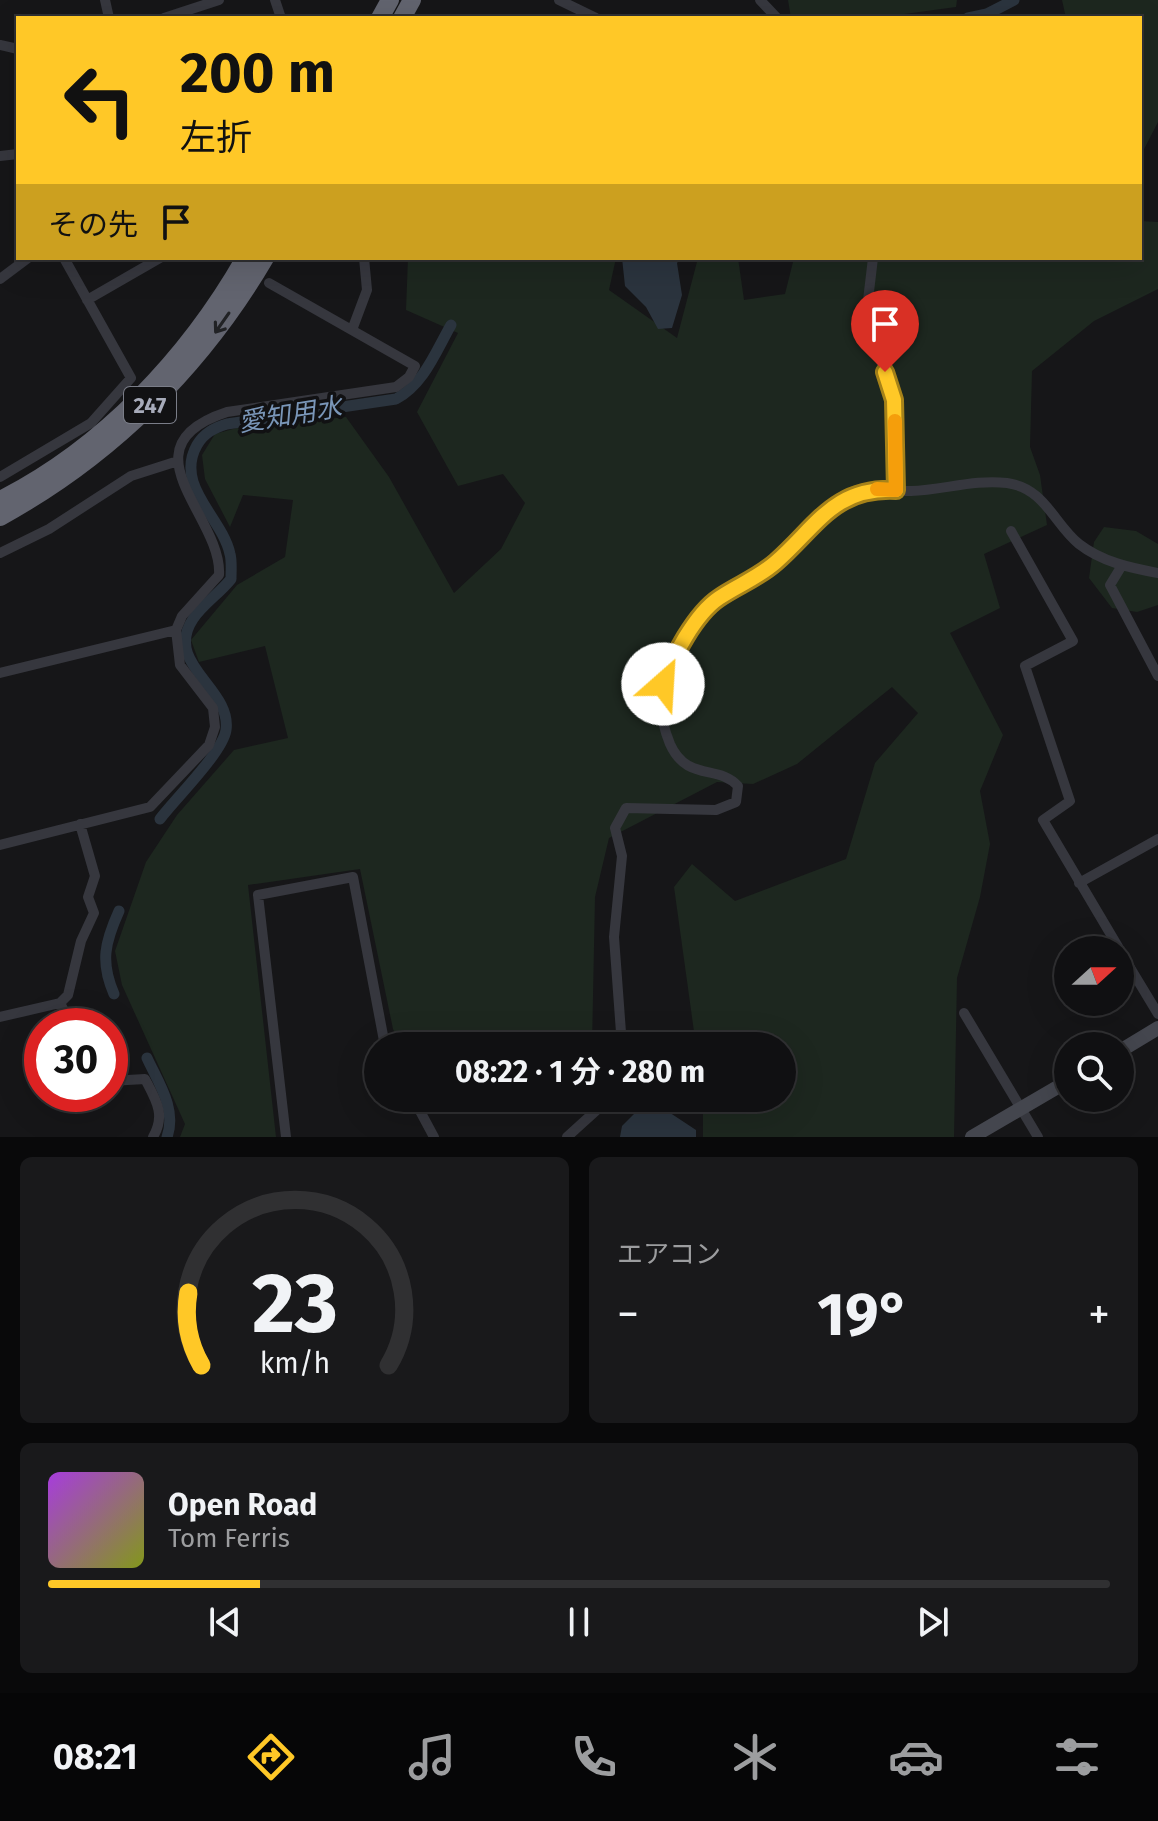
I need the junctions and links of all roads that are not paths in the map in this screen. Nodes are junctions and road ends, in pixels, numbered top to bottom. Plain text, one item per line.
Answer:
1 (219, 0) edge
2 (559, 0) edge
3 (760, 0) edge
4 (170, 16) edge
5 (592, 16) edge
6 (775, 16) edge
7 (25, 260) edge
8 (157, 260) edge
9 (244, 260) edge
10 (264, 260) edge
11 (364, 260) edge
12 (873, 260) edge
13 (66, 262) edge
14 (0, 279) edge
15 (269, 283) dead end
16 (87, 300) junction
17 (352, 330) junction
18 (178, 461) junction
19 (2, 472) edge
20 (896, 490) junction
21 (0, 500) edge
22 (0, 517) edge
23 (1011, 531) dead end
24 (0, 553) edge
25 (1121, 567) junction
26 (1158, 573) edge
27 (176, 630) junction
28 (0, 673) edge
29 (1158, 676) edge
30 (80, 824) junction
31 (1158, 839) edge
32 (0, 845) edge
33 (1079, 883) junction
34 (1111, 936) edge
35 (1134, 974) edge
36 (60, 1003) junction
37 (63, 1008) edge
38 (964, 1013) dead end
39 (1158, 1014) edge
40 (0, 1017) edge
41 (1158, 1028) edge
42 (382, 1032) edge
43 (621, 1032) edge
44 (1134, 1043) edge
45 (128, 1080) edge
46 (1054, 1089) edge
47 (1022, 1108) junction
48 (421, 1112) edge
49 (595, 1112) edge
50 (153, 1137) edge
51 (286, 1137) edge
52 (434, 1137) edge
53 (567, 1137) edge
54 (972, 1137) edge
55 (1038, 1137) edge

1 - 4 street
2 - 5 street
3 - 6 street
7 - 14 street
8 - 16 street
9 - 21 highway, 247
10 -> 22 highway, 247
11 - 17 street
12 - 20 street
13 - 16 street
15 - 17 street
16 - 19 street
17 - 18 street
18 - 24 street
18 - 27 street
20 - 25 street
20 - 43 street
23 - 33 street
25 - 26 street
25 - 29 street
27 - 28 street
27 - 30 street
30 - 32 street
30 - 36 street
31 - 33 street
33 - 34 street
35 - 39 street
36 - 37 street
36 - 40 street
38 - 47 street
41 - 44 street
42 - 51 street
45 - 50 street
46 - 47 street
47 - 54 street
47 - 55 street
48 - 52 street
49 - 53 street

